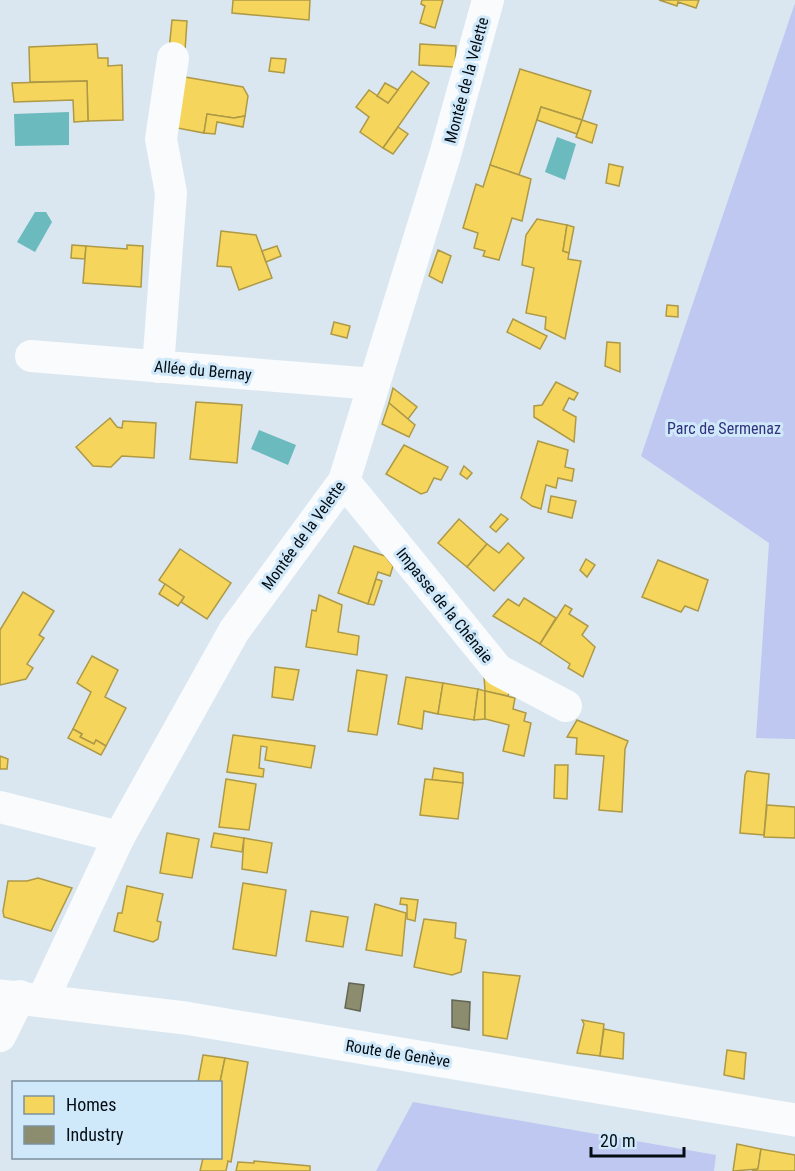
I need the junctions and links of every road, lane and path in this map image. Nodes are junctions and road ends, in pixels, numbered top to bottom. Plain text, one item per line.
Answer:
1 (488, 0) edge
2 (173, 58) dead end
3 (32, 356) dead end
4 (158, 367) junction
5 (374, 384) junction
6 (344, 481) junction
7 (566, 706) dead end
8 (0, 807) edge
9 (119, 837) junction
10 (21, 997) edge
11 (0, 1036) edge
12 (795, 1120) edge

1 - 5 street, Montée de la Velette
2 - 4 street
3 - 4 street, Allée du Bernay
4 - 5 street, Allée du Bernay
5 - 6 street, Montée de la Velette
6 - 7 street, Impasse de la Chênaie
6 - 9 street, Montée de la Velette
8 - 9 street
9 - 10 street, Montée de la Velette
10 - 11 street, Montée de la Velette
10 - 12 main road, Route de Genève

